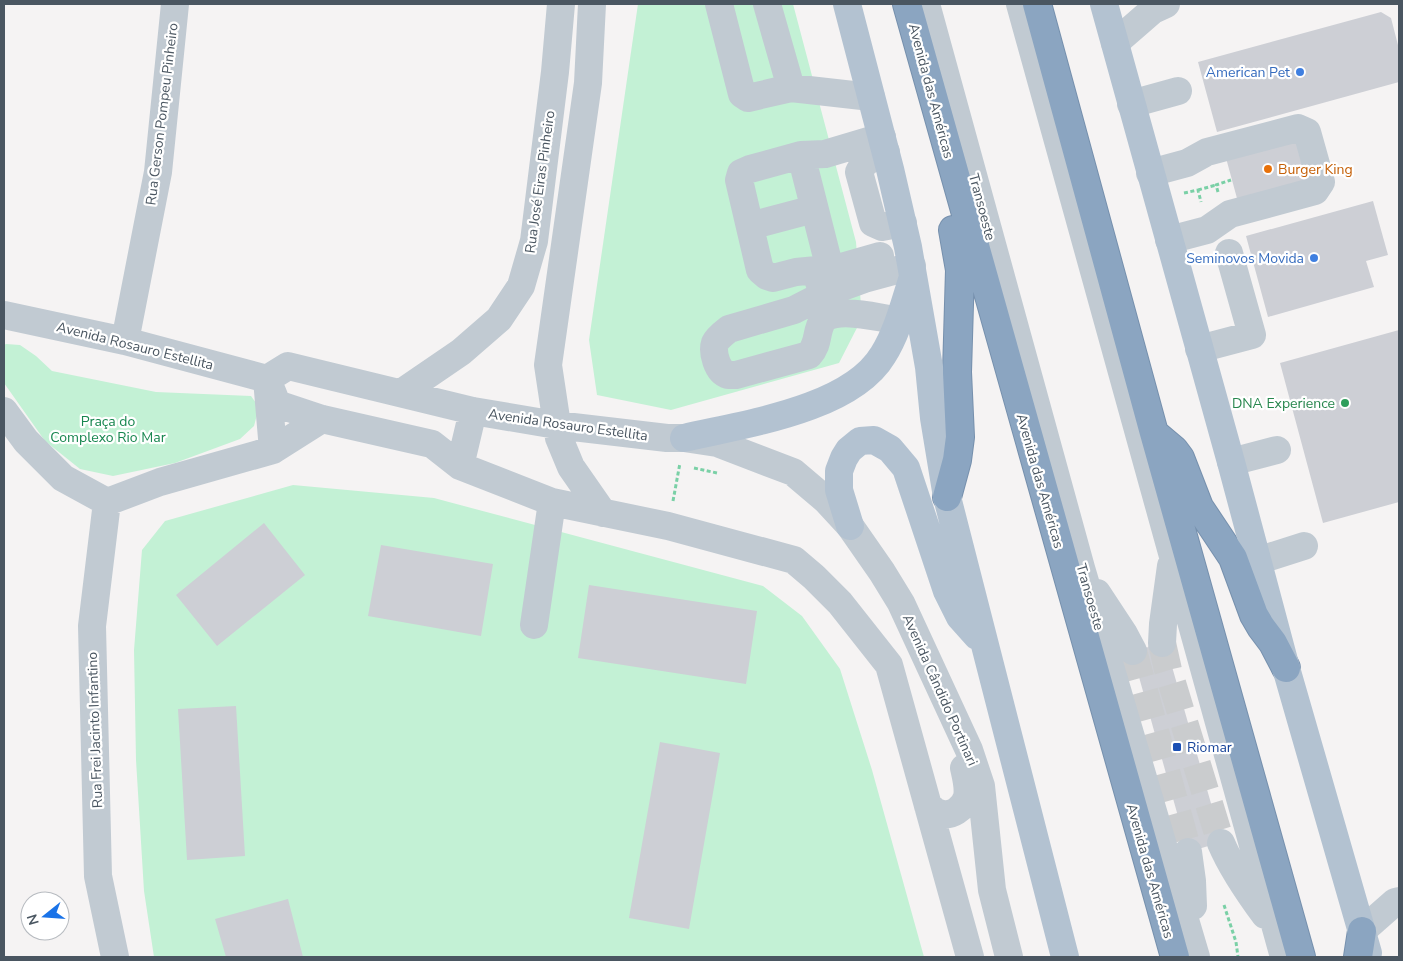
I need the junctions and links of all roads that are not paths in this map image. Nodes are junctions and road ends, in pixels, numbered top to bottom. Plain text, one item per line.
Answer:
1 (175, 4) edge
2 (561, 4) edge
3 (592, 4) edge
4 (719, 4) edge
5 (767, 4) edge
6 (847, 4) edge
7 (908, 4) edge
8 (926, 4) edge
9 (1020, 4) edge
10 (1037, 4) edge
11 (1104, 4) edge
12 (1166, 4) edge
13 (1115, 43) junction
14 (791, 88) junction
15 (1178, 91) dead end
16 (871, 97) junction
17 (1132, 104) junction
18 (938, 117) junction
19 (884, 145) junction
20 (801, 155) junction
21 (1150, 173) junction
22 (814, 209) junction
23 (750, 226) junction
24 (1169, 240) junction
25 (1229, 253) dead end
26 (909, 254) junction
27 (830, 269) junction
28 (766, 300) dead end
29 (7, 319) edge
30 (899, 321) junction
31 (125, 341) junction
32 (1199, 349) junction
33 (267, 379) junction
34 (401, 393) junction
35 (4, 411) edge
36 (473, 411) junction
37 (322, 419) junction
38 (556, 425) junction
39 (1154, 433) junction
40 (684, 438) junction
41 (273, 450) junction
42 (1277, 450) dead end
43 (1231, 462) junction
44 (460, 466) junction
45 (947, 497) junction
46 (107, 502) junction
47 (552, 502) junction
48 (602, 513) junction
49 (850, 526) junction
50 (1304, 546) dead end
51 (1173, 554) junction
52 (1258, 561) junction
53 (1081, 568) junction
54 (534, 625) dead end
55 (1162, 643) tunnel mouth
56 (984, 644) junction
57 (1133, 651) tunnel mouth
58 (1286, 668) junction
59 (950, 711) junction
60 (928, 806) junction
61 (1221, 843) tunnel mouth
62 (1188, 852) tunnel mouth
63 (1399, 901) edge
64 (961, 926) junction
65 (1276, 928) junction
66 (1360, 944) edge
67 (1189, 956) edge
68 (115, 957) edge
69 (970, 957) edge
70 (999, 957) edge
71 (1009, 957) edge
72 (1066, 957) edge
73 (1284, 957) edge
74 (1301, 957) edge
75 (1369, 957) edge

1 - 31 street, Rua Gerson Pompeu Pinheiro
2 - 34 street, Rua José Eiras Pinheiro
3 - 38 street
4 - 14 street
5 - 14 street
6 - 16 main road
7 - 18 highway, Avenida das Américas
8 - 53 street, Transoeste
9 - 51 street
10 - 39 highway
11 - 13 main road
12 - 13 street
13 - 17 main road
14 - 16 street
15 - 17 street
16 - 19 main road
17 - 21 main road
18 - 45 highway
18 - 67 highway, Avenida das Américas
19 - 20 street
19 - 26 main road
20 - 22 street
20 - 23 street
21 - 24 main road
21 - 24 street
22 - 23 street
22 - 27 street
23 - 27 street
24 - 32 main road
25 - 32 street
26 - 27 street
26 - 30 main road
26 - 30 street
26 - 45 main road
27 - 28 street
29 - 31 street, Avenida Rosauro Estellita
30 - 40 main road
31 - 33 street, Avenida Rosauro Estellita
32 - 43 main road
33 - 34 street, Avenida Rosauro Estellita
33 - 37 street
33 - 41 street
34 - 36 street, Avenida Rosauro Estellita
35 - 46 street
36 - 38 street, Avenida Rosauro Estellita
36 - 44 street
37 - 41 street
37 - 44 street
38 - 40 street, Avenida Rosauro Estellita
38 - 48 street
39 - 58 highway
39 - 74 highway
40 - 49 street, Avenida Rosauro Estellita
41 - 46 street
42 - 43 street
43 - 52 main road
44 - 47 street
45 - 56 main road
46 - 68 street, Rua Frei Jacinto Infantino
47 - 48 street
47 - 54 street
48 - 60 street
49 - 56 main road
49 - 59 street, Avenida Cândido Portinari
50 - 52 street
51 - 55 street
51 - 65 street
52 - 58 main road
53 - 57 street
53 - 67 street, Transoeste
56 - 72 main road
58 - 66 main road
59 - 60 street
59 - 71 street, Avenida Cândido Portinari
60 - 64 street
61 - 65 street
62 - 67 street
63 - 66 street
64 - 69 street
64 - 70 street
65 - 73 street
66 - 75 main road

